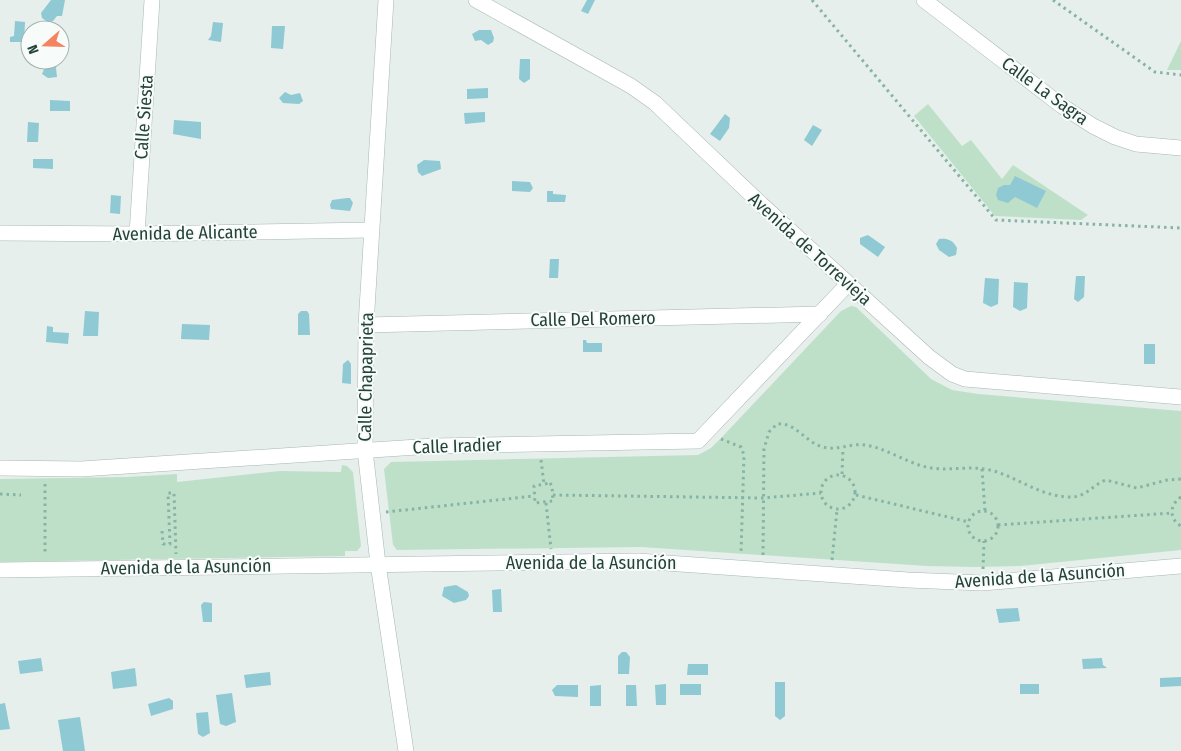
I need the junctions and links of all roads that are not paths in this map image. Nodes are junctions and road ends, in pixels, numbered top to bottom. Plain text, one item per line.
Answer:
1 (152, 0) edge
2 (386, 0) edge
3 (476, 0) edge
4 (924, 0) edge
5 (1181, 148) edge
6 (371, 230) junction
7 (0, 233) edge
8 (137, 234) junction
9 (848, 284) junction
10 (820, 314) junction
11 (366, 325) junction
12 (1181, 397) edge
13 (365, 450) junction
14 (0, 468) edge
15 (378, 564) junction
16 (1181, 566) edge
17 (0, 570) edge
18 (406, 751) edge

1 - 8 street, Calle Siesta
2 - 6 street, Calle Chapaprieta
3 - 9 street, Avenida de Torrevieja
4 - 5 street, Calle La Sagra
6 - 8 street, Avenida de Alicante
6 - 11 street, Calle Chapaprieta
7 - 8 street, Avenida de Alicante
9 - 10 street, Calle Iradier
9 - 12 street, Avenida de Torrevieja
10 - 11 street, Calle Del Romero
10 - 13 street, Calle Iradier
11 - 13 street, Calle Chapaprieta
13 - 14 street, Calle Iradier
13 - 15 street, Calle Chapaprieta
15 - 16 street, Avenida de la Asunción
15 - 17 street, Avenida de la Asunción
15 - 18 street, Calle Chapaprieta

